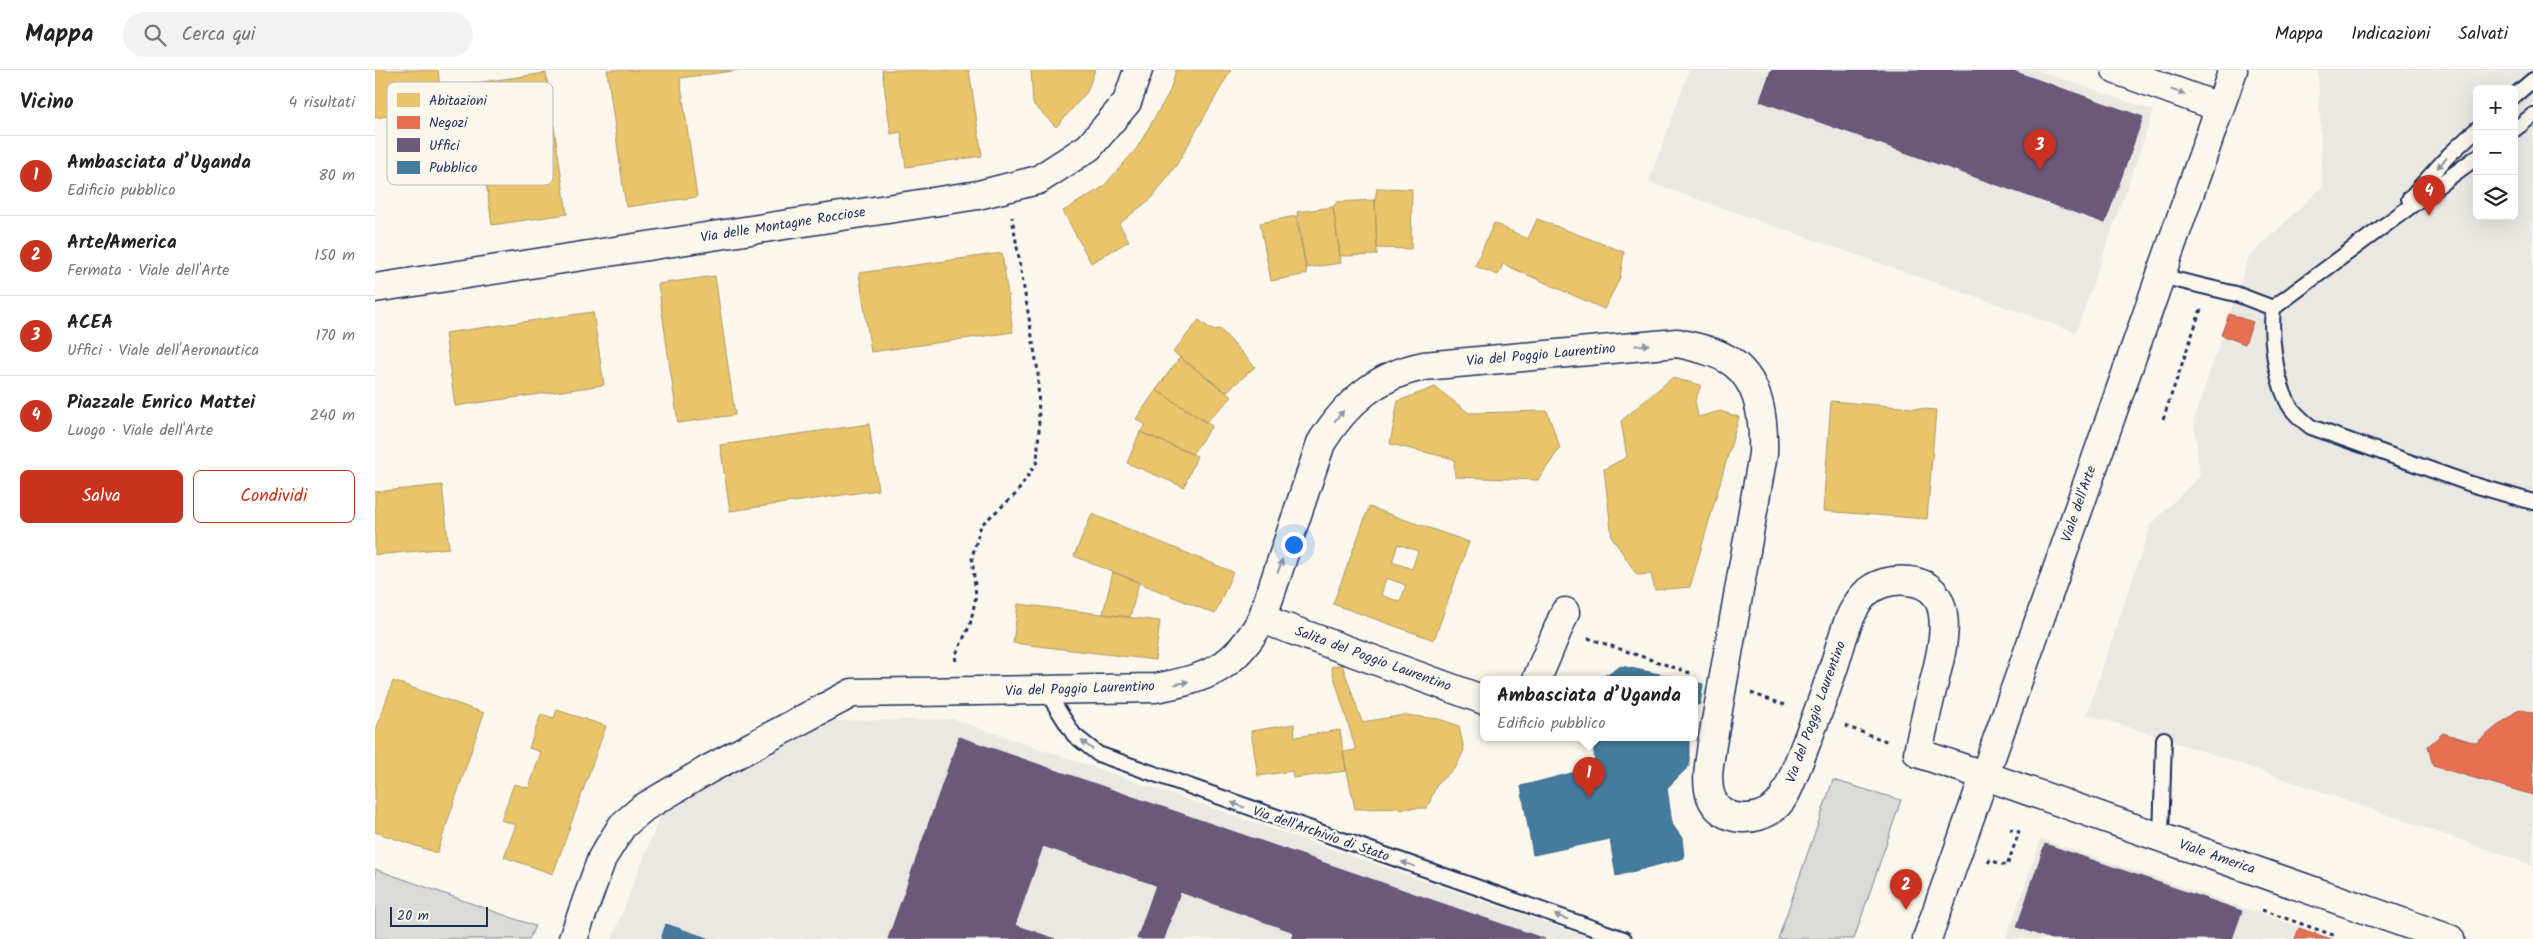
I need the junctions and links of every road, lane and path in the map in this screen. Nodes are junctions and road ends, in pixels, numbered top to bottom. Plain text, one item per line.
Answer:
1 (1138, 70) edge
2 (2115, 70) edge
3 (2233, 70) edge
4 (2533, 80) edge
5 (2518, 93) edge
6 (2219, 107) junction
7 (2533, 115) edge
8 (2518, 127) edge
9 (2476, 130) edge
10 (2473, 160) edge
11 (1007, 187) junction
12 (2389, 221) junction
13 (2160, 276) junction
14 (375, 288) edge
15 (2208, 288) junction
16 (2273, 308) junction
17 (2163, 419) dead end
18 (2533, 502) edge
19 (1565, 612) dead end
20 (1262, 619) junction
21 (1615, 648) dead end
22 (1538, 676) edge
23 (1697, 676) edge
24 (1046, 691) junction
25 (957, 692) junction
26 (1746, 692) dead end
27 (1480, 699) edge
28 (1791, 707) dead end
29 (1836, 723) dead end
30 (2165, 739) dead end
31 (1918, 753) junction
32 (1983, 775) junction
33 (2010, 829) dead end
34 (2161, 838) junction
35 (1986, 869) dead end
36 (2262, 910) dead end
37 (2336, 936) dead end
38 (573, 939) edge
39 (1624, 939) edge
40 (1927, 939) edge
41 (2450, 939) edge

1 - 11 street, Via delle Montagne Rocciose
2 -> 6 street
3 - 6 street, Viale dell'Arte
4 - 5 lane
6 - 13 street, Viale dell'Arte
7 - 8 lane
9 -> 12 lane
10 - 12 lane
11 - 14 street, Via delle Montagne Rocciose
11 - 25 path
12 - 16 lane
13 - 15 lane
13 - 32 street, Viale dell'Arte
15 - 16 lane
15 - 17 path
16 - 18 lane
19 - 22 street
24 -> 20 street, Via del Poggio Laurentino
20 - 27 street, Salita del Poggio Laurentino
20 -> 31 street, Via del Poggio Laurentino
21 - 23 path
24 - 25 street, Via del Poggio Laurentino
39 -> 24 lane, Via dell'Archivio di Stato
25 - 38 street, Via del Poggio Laurentino
26 - 28 path
29 - 31 path
30 - 34 lane
31 - 32 street
32 - 34 street, Viale America
32 - 40 street, Viale dell'Arte
33 - 35 path
34 - 41 street, Viale America
36 - 37 path

